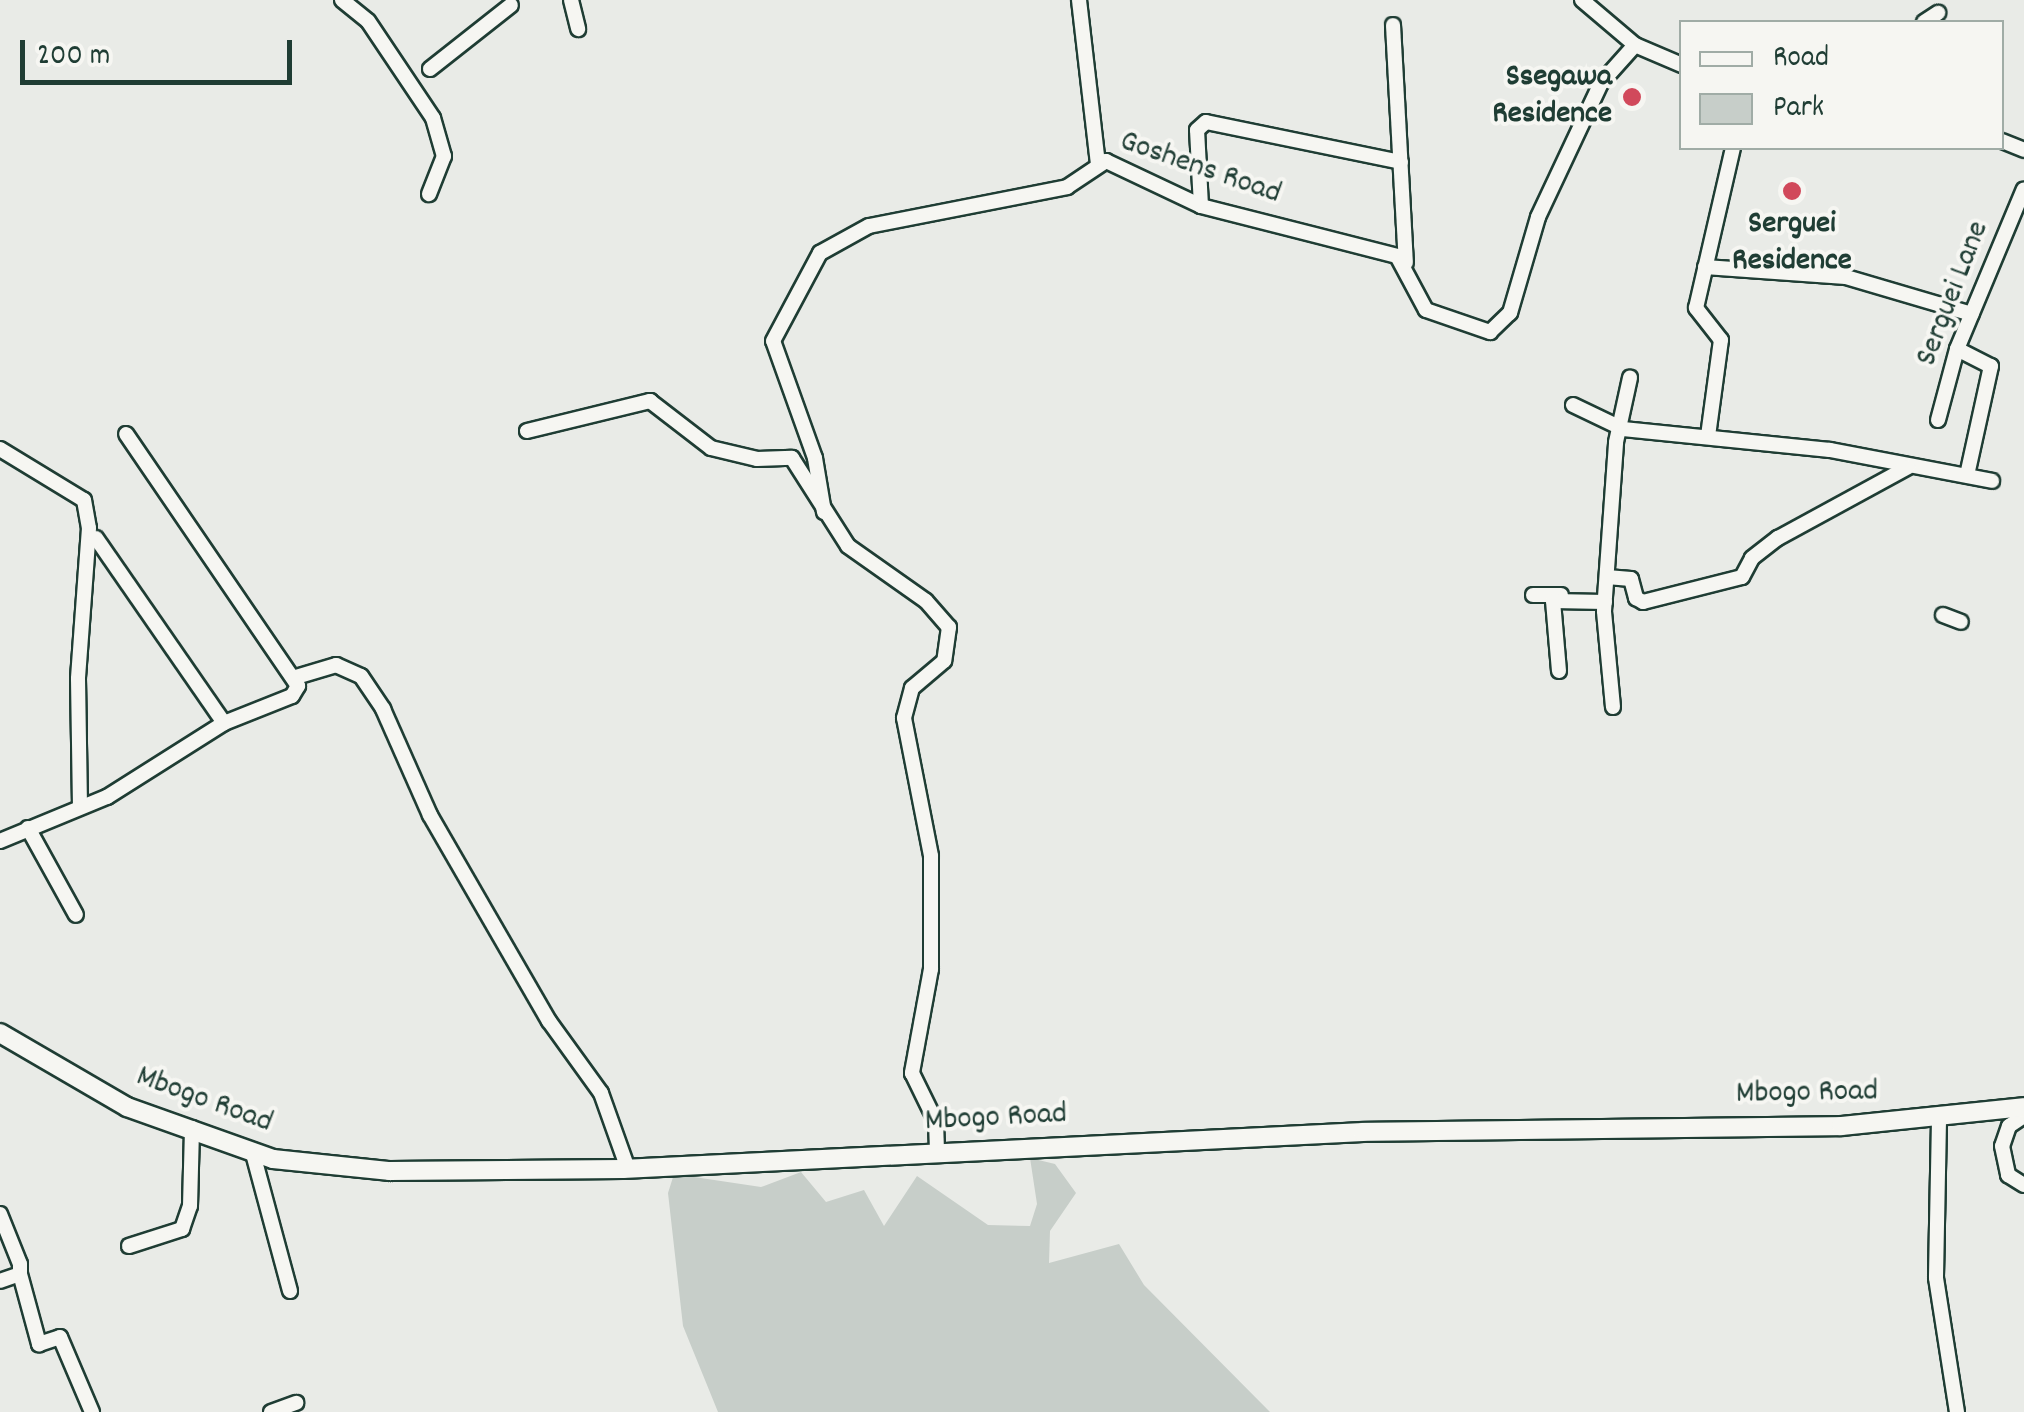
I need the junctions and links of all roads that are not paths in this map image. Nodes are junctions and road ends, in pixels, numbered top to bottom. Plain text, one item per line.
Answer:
1 (342, 0) edge
2 (571, 0) edge
3 (1079, 0) edge
4 (1582, 0) edge
5 (511, 5) dead end
6 (1938, 13) dead end
7 (1927, 20) edge
8 (1394, 25) dead end
9 (578, 30) dead end
10 (1635, 45) junction
11 (1679, 65) edge
12 (430, 68) dead end
13 (1734, 150) edge
14 (1400, 162) junction
15 (1098, 163) junction
16 (2024, 189) edge
17 (430, 194) dead end
18 (1202, 206) junction
19 (1406, 263) junction
20 (1704, 274) junction
21 (1972, 314) junction
22 (1957, 350) junction
23 (1630, 378) dead end
24 (1573, 405) dead end
25 (1938, 420) dead end
26 (1623, 429) junction
27 (527, 431) dead end
28 (126, 434) dead end
29 (1708, 436) junction
30 (0, 449) edge
31 (1914, 464) junction
32 (1967, 476) junction
33 (1992, 481) dead end
34 (824, 512) junction
35 (96, 538) dead end
36 (1606, 589) junction
37 (1533, 594) dead end
38 (1942, 615) dead end
39 (1961, 622) dead end
40 (1559, 671) dead end
41 (296, 677) junction
42 (1613, 707) dead end
43 (224, 722) junction
44 (80, 807) junction
45 (28, 828) junction
46 (0, 841) edge
47 (76, 914) dead end
48 (0, 1033) edge
49 (2024, 1107) edge
50 (2024, 1116) edge
51 (1939, 1120) junction
52 (192, 1128) junction
53 (252, 1150) junction
54 (938, 1152) junction
55 (628, 1169) junction
56 (2024, 1185) edge
57 (0, 1214) edge
58 (128, 1246) dead end
59 (20, 1274) junction
60 (0, 1282) edge
61 (290, 1291) dead end
62 (296, 1403) dead end
63 (92, 1412) edge
64 (270, 1412) edge
65 (1957, 1412) edge

1 - 17 street
2 - 9 street
3 - 15 street
4 - 10 street
5 - 12 street
6 - 7 street
8 - 14 street
10 - 11 street
10 - 19 street
13 - 20 street
14 - 18 street
14 - 19 street
15 - 18 street, Goshens Road
15 - 34 street, Goshens Road
16 - 21 street, Serguei Lane
18 - 19 street, Goshens Road
20 - 21 street
20 - 29 street
21 - 22 street, Serguei Lane
22 - 25 street, Serguei Lane
22 - 32 street
23 - 26 street
24 - 26 street
26 - 29 street
26 - 36 street
27 - 34 street
28 - 41 street
29 - 31 street
30 - 44 street
31 - 32 street
31 - 36 street
32 - 33 street
34 - 54 street
35 - 43 street
36 - 37 street
36 - 40 street
36 - 42 street
38 - 39 street
41 - 43 street
41 - 55 street
43 - 44 street
44 - 45 street
45 - 46 street
45 - 47 street
48 - 52 main road, Mbogo Road
49 - 51 main road, Mbogo Road
50 - 56 street
51 - 54 main road, Mbogo Road
51 - 65 street
52 - 53 main road, Mbogo Road
52 - 58 street
53 - 55 main road, Mbogo Road
53 - 61 street
54 - 55 main road, Mbogo Road
57 - 59 street
59 - 60 street
59 - 63 street
62 - 64 street

